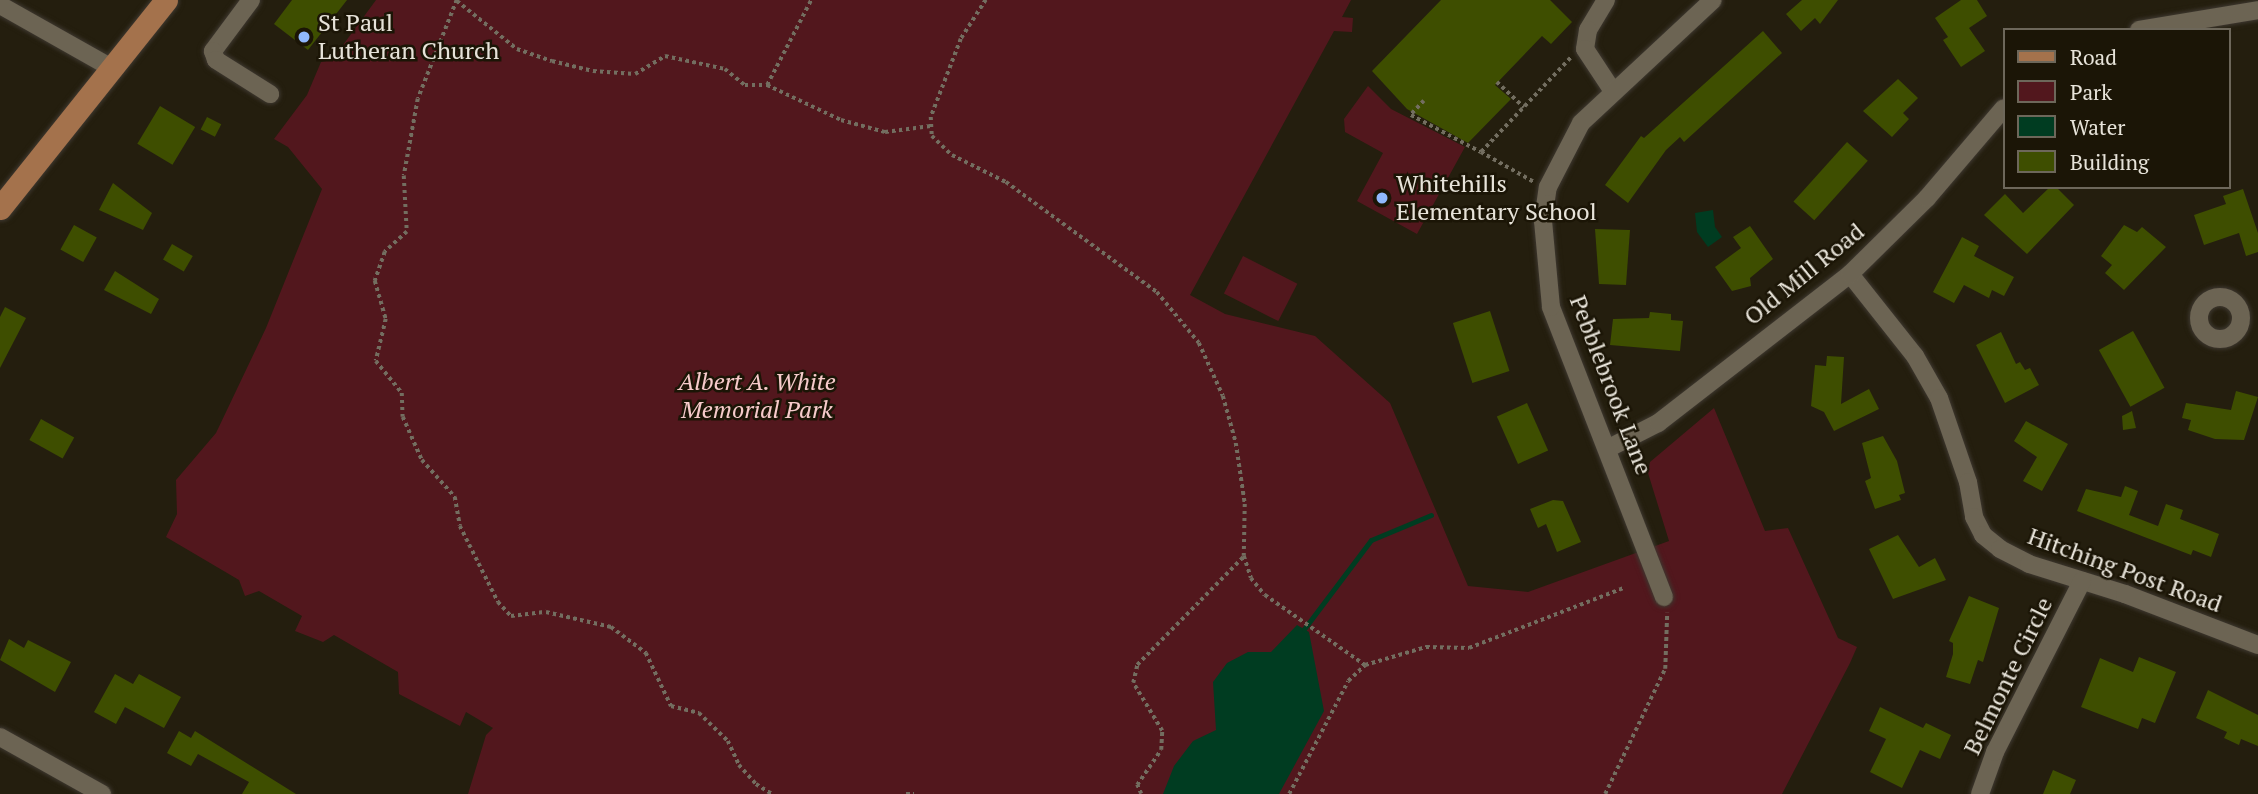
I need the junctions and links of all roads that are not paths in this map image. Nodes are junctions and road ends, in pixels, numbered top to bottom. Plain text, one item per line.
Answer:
1 (166, 0) edge
2 (251, 0) edge
3 (1606, 0) edge
4 (1709, 1) edge
5 (0, 5) edge
6 (2258, 10) edge
7 (2144, 28) edge
8 (112, 68) junction
9 (1612, 90) junction
10 (270, 94) dead end
11 (2002, 110) edge
12 (0, 208) edge
13 (1850, 274) junction
14 (1609, 448) junction
15 (2082, 581) junction
16 (1664, 599) road end
17 (2258, 645) edge
18 (0, 737) edge
19 (102, 794) edge
20 (1980, 794) edge

1 - 8 main road
2 - 10 street
3 - 9 street
4 - 9 street, Pebblebrook Lane
5 - 8 street
6 - 7 street
8 - 12 main road
9 - 14 street, Pebblebrook Lane
11 - 13 street, Old Mill Road
13 - 14 street, Old Mill Road
13 - 15 street, Hitching Post Road
14 - 16 street, Pebblebrook Lane
15 - 17 street, Hitching Post Road
15 - 20 street, Belmonte Circle
18 - 19 street

